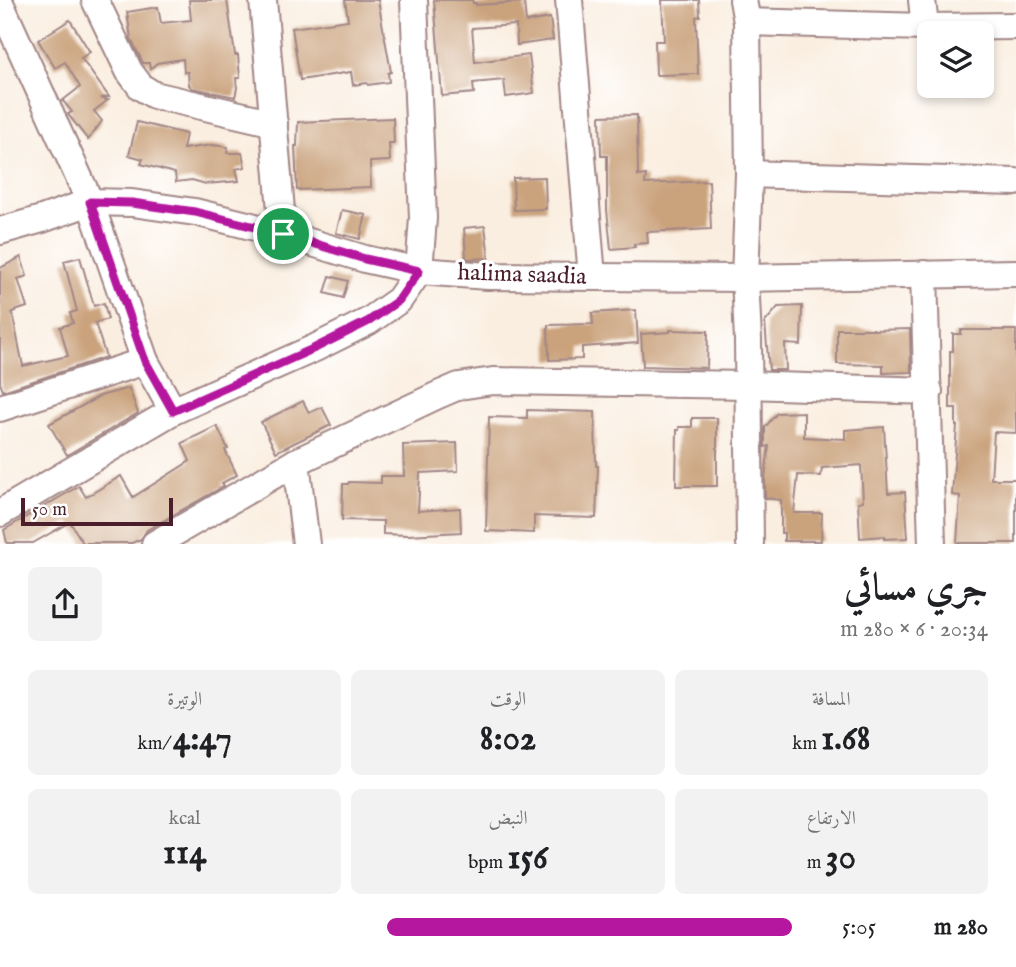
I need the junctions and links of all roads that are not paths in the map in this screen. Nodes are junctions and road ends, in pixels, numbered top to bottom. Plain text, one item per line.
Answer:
1 (95, 0) edge
2 (263, 0) edge
3 (414, 0) edge
4 (569, 0) edge
5 (922, 0) edge
6 (0, 3) edge
7 (745, 11) edge
8 (924, 21) edge
9 (917, 26) edge
10 (994, 26) edge
11 (1016, 26) edge
12 (274, 123) junction
13 (749, 174) junction
14 (1016, 182) edge
15 (90, 202) junction
16 (0, 231) edge
17 (283, 234) junction
18 (419, 271) junction
19 (1016, 273) edge
20 (924, 274) junction
21 (592, 277) junction
22 (745, 278) junction
23 (145, 361) junction
24 (748, 385) junction
25 (929, 391) junction
26 (0, 408) edge
27 (173, 411) junction
28 (296, 462) junction
29 (0, 513) edge
30 (155, 544) edge
31 (306, 544) edge
32 (750, 544) edge
33 (932, 544) edge

1 - 12 street
2 - 12 street
3 - 18 street
4 - 21 street
5 - 8 street
6 - 15 street
7 - 9 street
7 - 13 street
10 - 11 street
12 - 17 street
13 - 14 street
13 - 22 street
15 - 16 street, halima saadia
15 - 17 street, halima saadia
15 - 23 street
17 - 18 street, halima saadia
18 - 21 street, halima saadia
18 - 27 street
19 - 20 street, halima saadia
20 - 22 street, halima saadia
20 - 25 street
21 - 22 street, halima saadia
22 - 24 street
23 - 26 street
23 - 27 street
24 - 25 street
24 - 28 street
24 - 32 street
25 - 33 street
27 - 29 street
28 - 30 street
28 - 31 street

